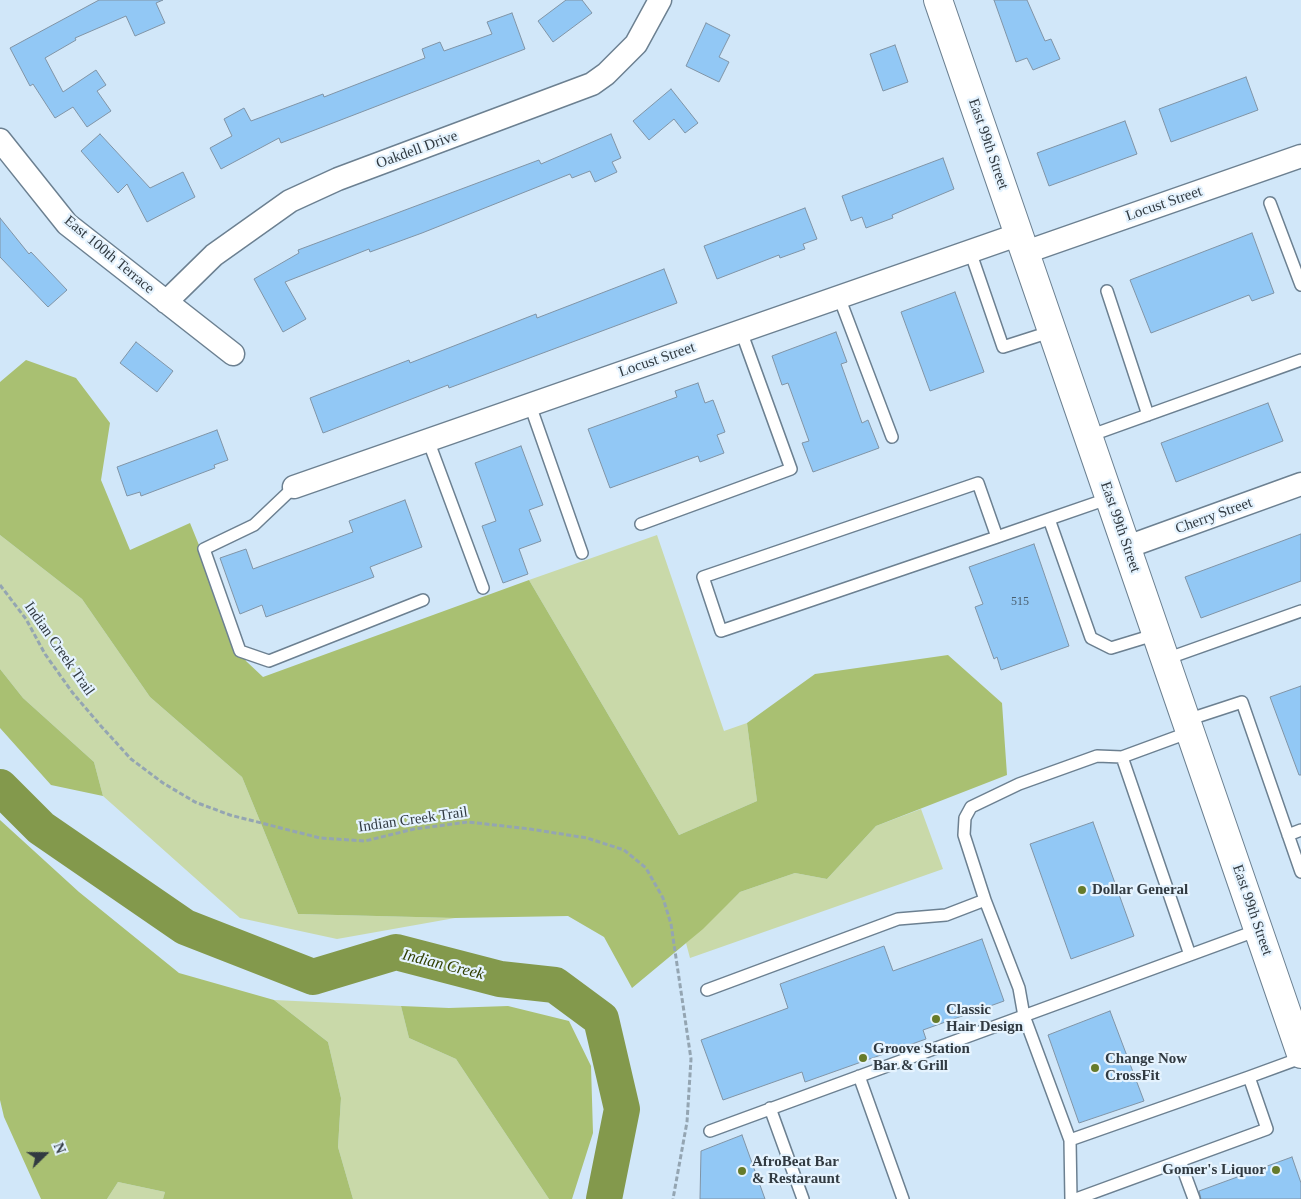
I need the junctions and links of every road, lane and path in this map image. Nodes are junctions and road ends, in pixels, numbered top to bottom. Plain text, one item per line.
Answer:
1 (660, 0) edge
2 (938, 0) edge
3 (0, 140) edge
4 (1301, 156) edge
5 (1270, 203) dead end
6 (1023, 243) junction
7 (970, 251) junction
8 (1301, 285) edge
9 (1107, 291) dead end
10 (839, 297) junction
11 (166, 302) junction
12 (741, 331) junction
13 (1053, 331) junction
14 (233, 354) dead end
15 (1301, 360) edge
16 (530, 405) junction
17 (1148, 415) junction
18 (1089, 436) junction
19 (892, 437) dead end
20 (428, 440) junction
21 (1301, 484) edge
22 (294, 487) joint
23 (1110, 498) junction
24 (1050, 519) junction
25 (641, 524) dead end
26 (997, 537) junction
27 (1127, 547) junction
28 (582, 553) dead end
29 (0, 585) edge
30 (483, 588) dead end
31 (423, 600) dead end
32 (1301, 611) edge
33 (1157, 634) junction
34 (1166, 660) junction
35 (1188, 726) junction
36 (1122, 757) junction
37 (1301, 830) edge
38 (1288, 835) junction
39 (1301, 872) edge
40 (985, 900) junction
41 (1258, 930) junction
42 (1190, 955) junction
43 (707, 990) dead end
44 (1024, 1016) junction
45 (1301, 1054) edge
46 (1301, 1058) edge
47 (859, 1076) junction
48 (1249, 1077) junction
49 (770, 1108) junction
50 (710, 1131) dead end
51 (1070, 1140) junction
52 (1180, 1161) junction
53 (673, 1199) edge
54 (803, 1199) edge
55 (903, 1199) edge
56 (1071, 1199) edge
57 (1076, 1199) edge
58 (1194, 1199) edge

1 - 11 street, Oakdell Drive
2 - 6 street, East 99th Street
3 - 11 street, East 100th Terrace
4 - 6 street, Locust Street
5 - 8 lane
6 - 7 street, Locust Street
6 - 13 street, East 99th Street
7 - 10 street, Locust Street
7 - 13 lane
9 - 17 lane
10 - 12 street, Locust Street
10 - 19 lane
11 - 14 street, East 100th Terrace
12 - 16 street, Locust Street
12 - 25 lane
13 - 18 street, East 99th Street
15 - 17 lane
16 - 20 street, Locust Street
16 - 28 lane
17 - 18 lane
18 - 23 street, East 99th Street
20 - 22 street, Locust Street
20 - 30 lane
21 - 27 street, Cherry Street
22 - 31 lane
23 - 24 lane
23 - 27 street, East 99th Street
24 - 26 lane
24 - 33 lane
26 - 26 lane
27 - 33 street, East 99th Street
29 - 53 path, Indian Creek Trail
32 - 34 lane
33 - 34 street, East 99th Street
34 - 35 street, East 99th Street
35 - 36 lane
35 - 38 lane
35 - 41 street, East 99th Street
36 - 40 lane
36 - 42 lane
37 - 38 lane
38 - 39 lane
40 - 43 lane
40 - 44 lane
41 - 42 lane
41 - 45 street, East 99th Street
42 - 44 lane
44 - 47 lane
44 - 51 lane
46 - 48 lane
47 - 49 lane
47 - 55 lane
48 - 51 lane
48 - 52 lane
49 - 50 lane
49 - 54 lane
51 - 56 lane
52 - 57 lane
52 - 58 lane

